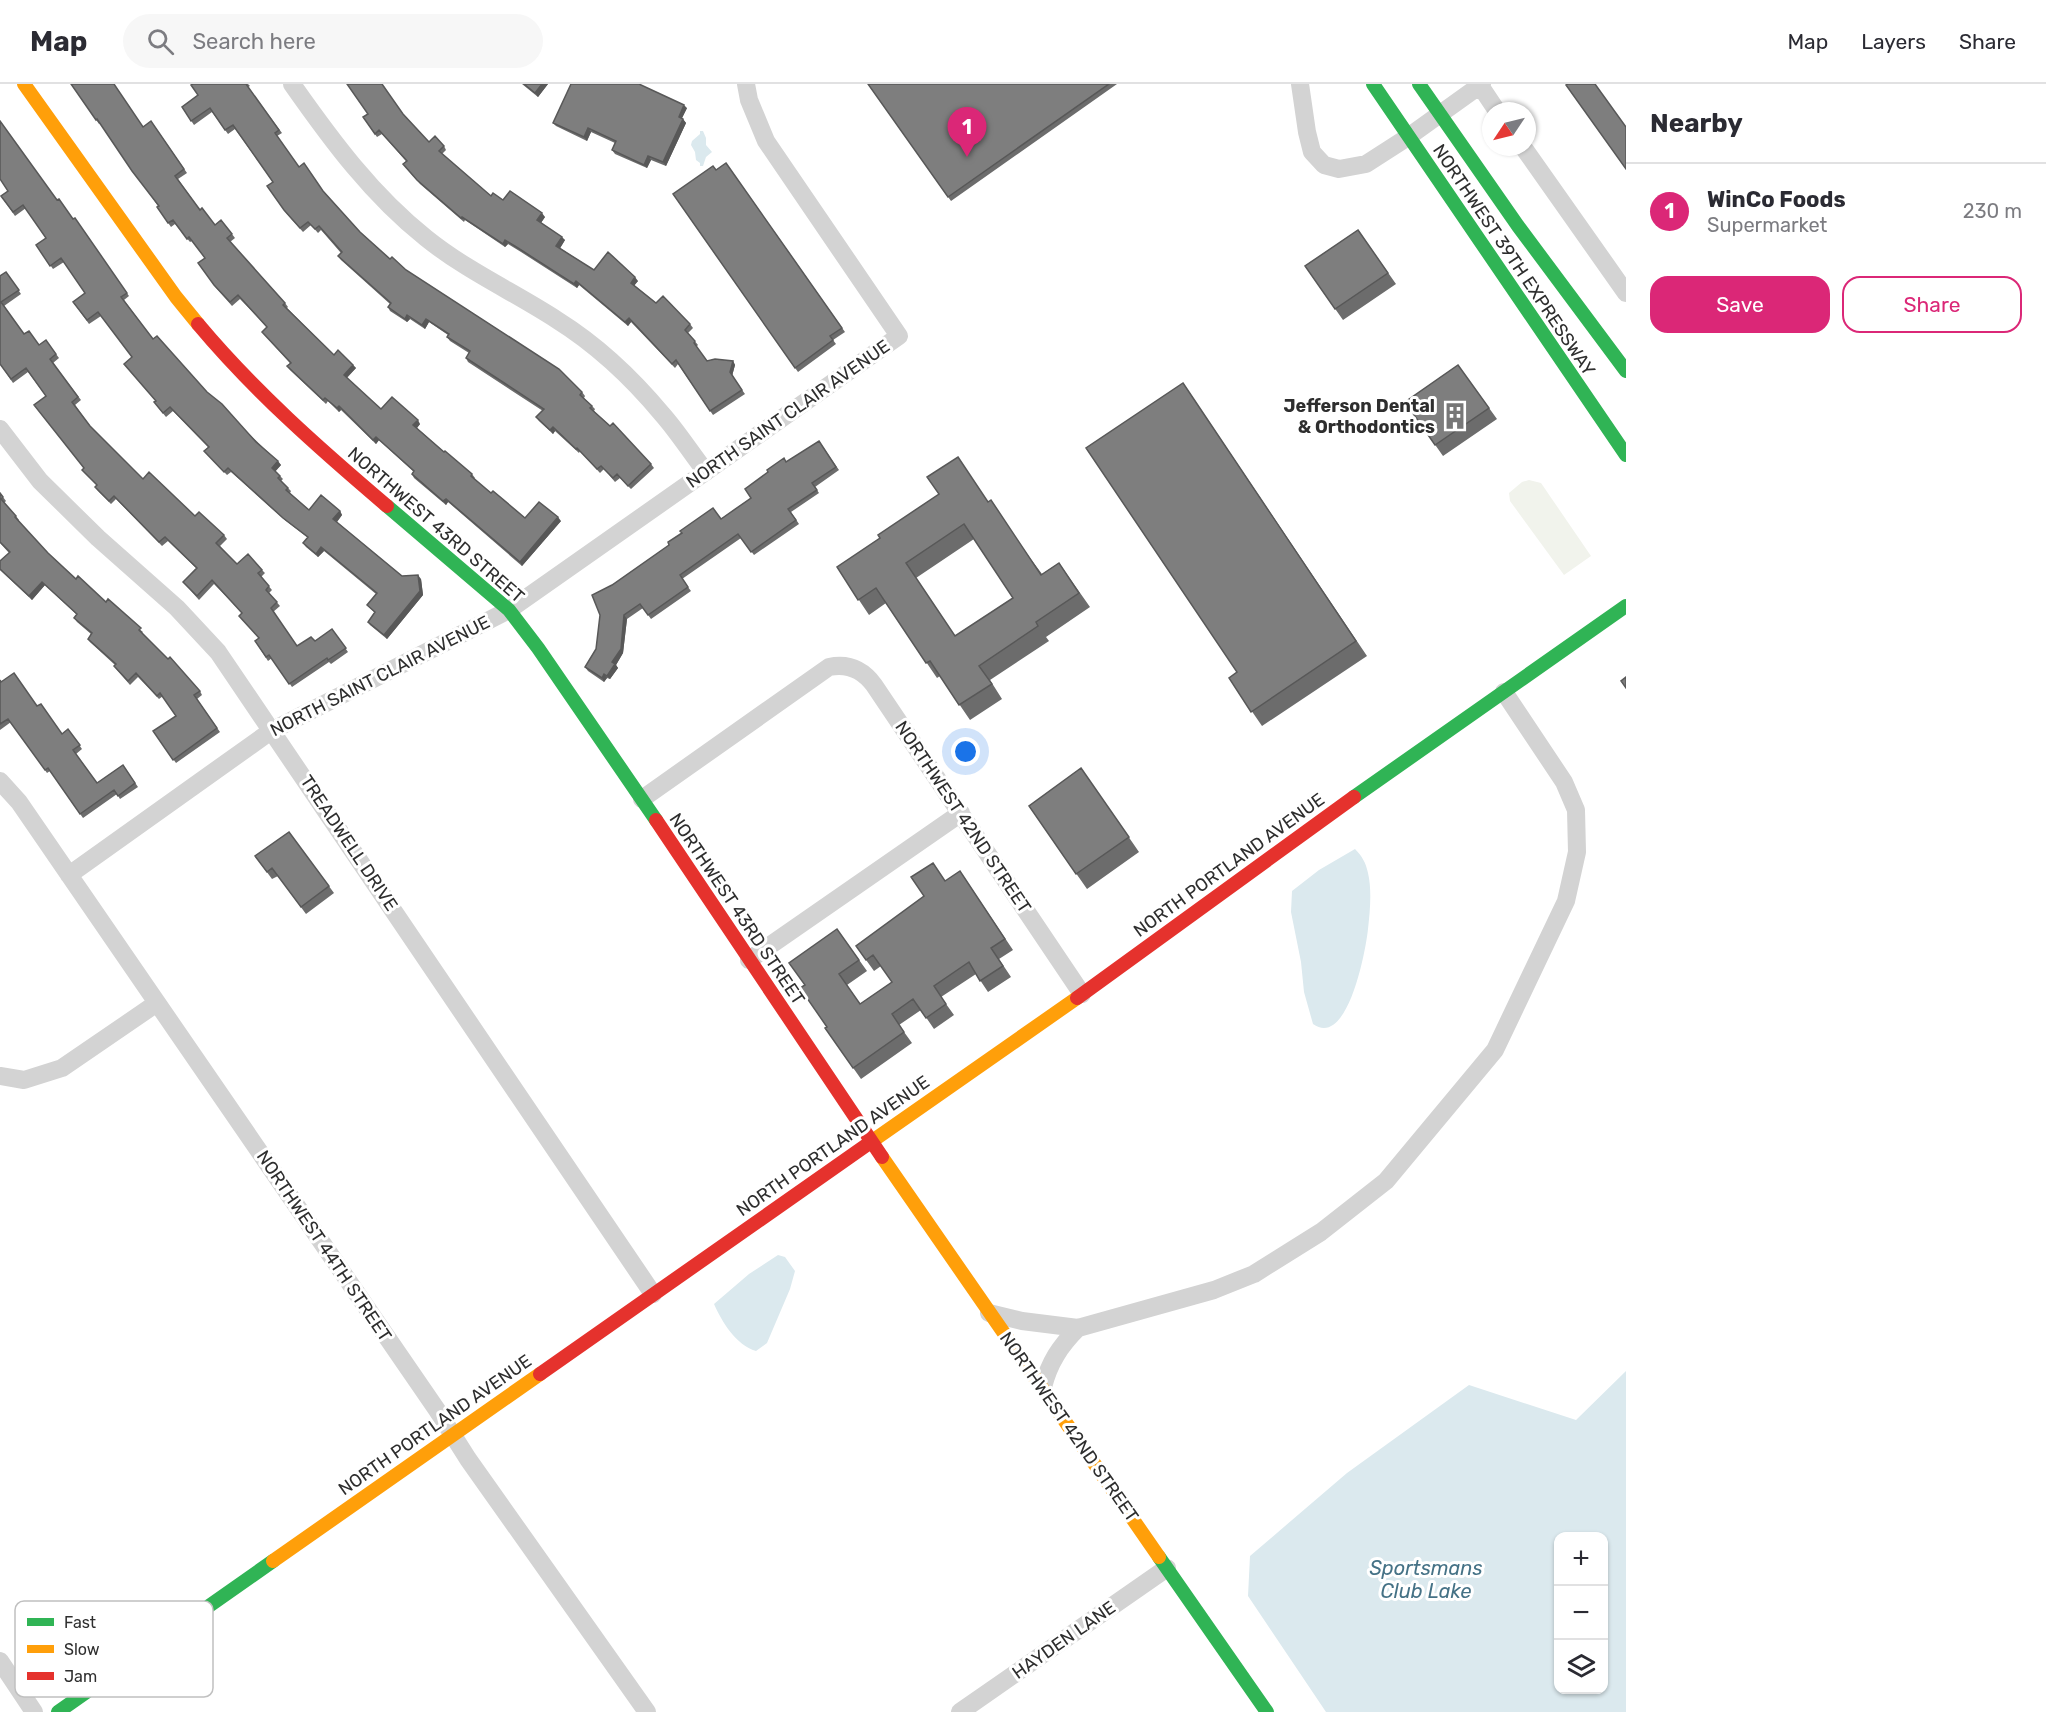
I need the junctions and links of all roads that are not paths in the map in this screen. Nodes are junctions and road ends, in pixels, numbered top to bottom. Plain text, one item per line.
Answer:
1 (24, 84) edge
2 (292, 84) edge
3 (746, 84) edge
4 (1373, 84) edge
5 (1419, 84) edge
6 (1480, 84) edge
7 (1301, 86) edge
8 (1491, 102) edge
9 (1440, 114) junction
10 (1408, 137) junction
11 (1529, 156) edge
12 (1626, 293) edge
13 (1626, 371) edge
14 (0, 429) edge
15 (1626, 455) edge
16 (706, 472) junction
17 (1626, 606) edge
18 (509, 609) junction
19 (1504, 692) junction
20 (271, 731) junction
21 (0, 781) edge
22 (642, 800) junction
23 (961, 813) junction
24 (69, 875) junction
25 (749, 960) junction
26 (1082, 994) junction
27 (157, 1003) junction
28 (0, 1076) edge
29 (871, 1141) junction
30 (653, 1294) junction
31 (989, 1313) junction
32 (1078, 1328) junction
33 (1043, 1387) junction
34 (452, 1435) junction
35 (1167, 1568) junction
36 (213, 1603) edge
37 (0, 1661) edge
38 (15, 1684) edge
39 (24, 1697) edge
40 (79, 1697) edge
41 (34, 1712) edge
42 (58, 1712) edge
43 (647, 1712) edge
44 (960, 1712) edge
45 (1267, 1712) edge

1 - 18 main road, NORTHWEST 43RD STREET
2 - 16 street
3 - 16 street, NORTH SAINT CLAIR AVENUE
4 - 10 main road, NORTHWEST 39TH EXPRESSWAY
5 - 9 main road, NORTHWEST 39TH EXPRESSWAY
6 - 8 street
6 - 9 street
7 - 10 street
9 - 10 street
9 - 13 main road, NORTHWEST 39TH EXPRESSWAY
10 - 15 main road, NORTHWEST 39TH EXPRESSWAY
11 - 12 street
14 - 20 street, TREADWELL DRIVE
16 - 18 street, NORTH SAINT CLAIR AVENUE
17 - 19 main road, NORTH PORTLAND AVENUE
18 - 20 street, NORTH SAINT CLAIR AVENUE
18 - 22 main road, NORTHWEST 43RD STREET
19 - 26 main road, NORTH PORTLAND AVENUE
19 - 32 street
20 - 24 street, NORTH SAINT CLAIR AVENUE
20 - 30 street, TREADWELL DRIVE
21 - 24 street, NORTHWEST 44TH STREET
22 - 23 street, NORTHWEST 42ND STREET
22 - 25 main road, NORTHWEST 43RD STREET
23 - 25 street
23 - 26 street, NORTHWEST 42ND STREET
24 - 27 street, NORTHWEST 44TH STREET
25 - 29 main road, NORTHWEST 43RD STREET
26 - 29 main road, NORTH PORTLAND AVENUE
27 - 28 street
27 - 34 street, NORTHWEST 44TH STREET
29 - 30 main road, NORTH PORTLAND AVENUE
29 - 31 main road, NORTHWEST 42ND STREET
30 - 34 main road, NORTH PORTLAND AVENUE
31 - 32 street
31 - 33 main road, NORTHWEST 42ND STREET
32 - 33 street
33 - 35 main road, NORTHWEST 42ND STREET
34 - 36 main road, NORTH PORTLAND AVENUE
34 - 43 street, NORTHWEST 44TH STREET
35 - 44 street, HAYDEN LANE
35 - 45 main road, NORTHWEST 42ND STREET
37 - 38 street
39 - 41 street
40 - 42 main road, NORTH PORTLAND AVENUE

